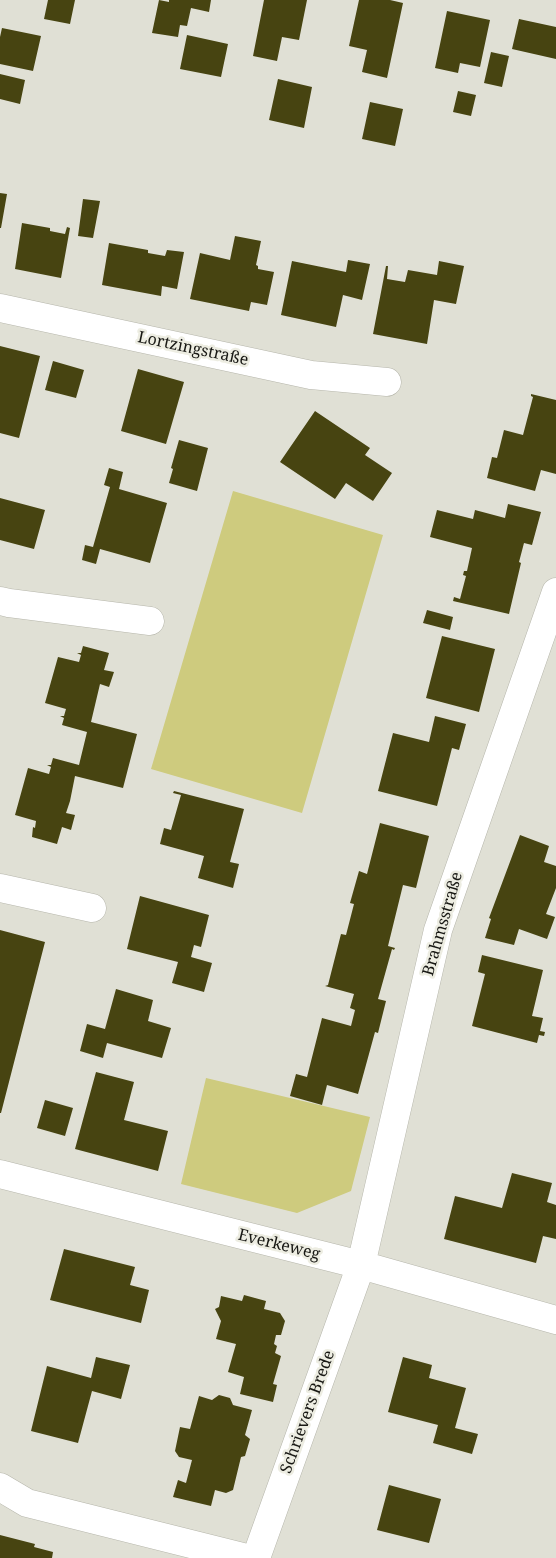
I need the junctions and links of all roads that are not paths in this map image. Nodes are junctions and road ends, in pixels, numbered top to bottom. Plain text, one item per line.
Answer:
1 (0, 308) edge
2 (386, 382) dead end
3 (556, 592) edge
4 (0, 600) edge
5 (150, 621) dead end
6 (0, 888) edge
7 (92, 908) dead end
8 (0, 1174) edge
9 (361, 1265) junction
10 (556, 1320) edge
11 (0, 1486) edge
12 (247, 1558) edge
13 (256, 1558) edge

1 - 2 street, Lortzingstraße
3 - 9 street, Brahmsstraße
4 - 5 street
6 - 7 street
8 - 9 street, Everkeweg
9 - 10 street, Everkeweg
9 - 13 street, Schrievers Brede
11 - 12 street

